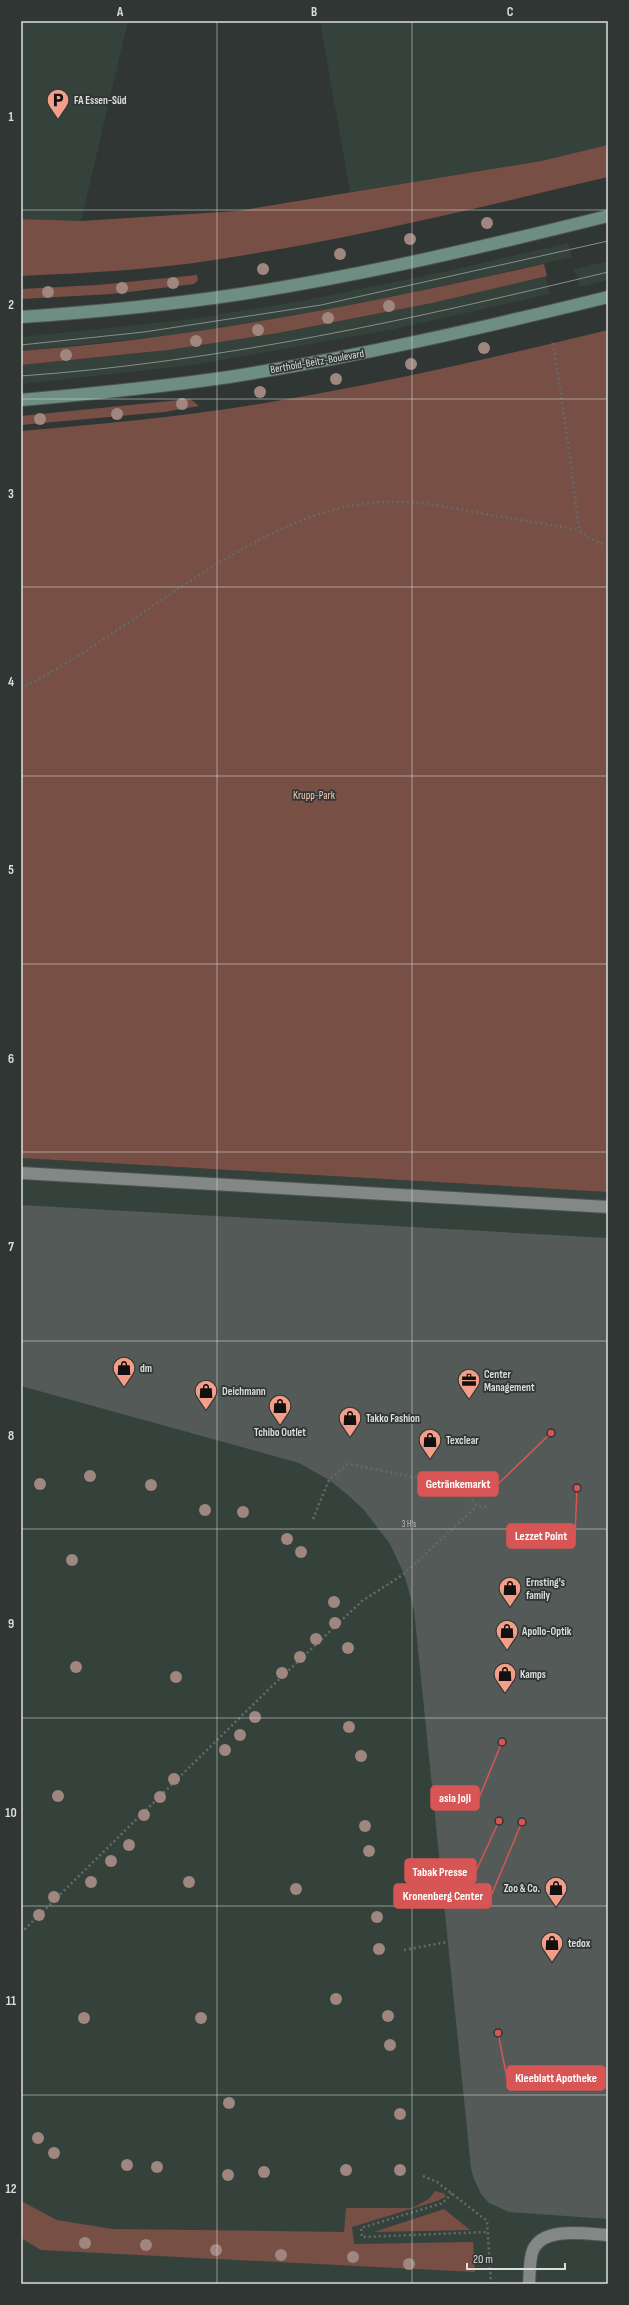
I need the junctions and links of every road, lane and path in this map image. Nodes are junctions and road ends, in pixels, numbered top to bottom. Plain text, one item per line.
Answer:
1 (608, 216) edge
2 (608, 297) edge
3 (21, 317) edge
4 (553, 343) dead end
5 (21, 400) edge
6 (579, 530) junction
7 (608, 546) edge
8 (21, 688) edge
9 (21, 1173) edge
10 (608, 1206) edge
11 (463, 1476) dead end
12 (463, 1487) junction
13 (477, 1506) junction
14 (489, 1507) dead end
15 (313, 1519) dead end
16 (21, 1933) edge
17 (447, 1942) dead end
18 (404, 1950) dead end
19 (423, 2176) dead end
20 (452, 2194) junction
21 (487, 2232) junction
22 (608, 2235) edge
23 (491, 2284) edge
24 (528, 2284) edge

1 - 3 main road
2 - 5 main road, Berthold-Beitz-Boulevard
4 - 6 path
6 - 7 path
6 - 8 path
9 - 10 lane
11 - 12 path
12 - 13 path
12 - 15 path
13 - 14 path
13 - 16 path
17 - 18 path
19 - 20 path
20 - 21 path
20 - 21 path
21 - 23 path
22 - 24 lane

